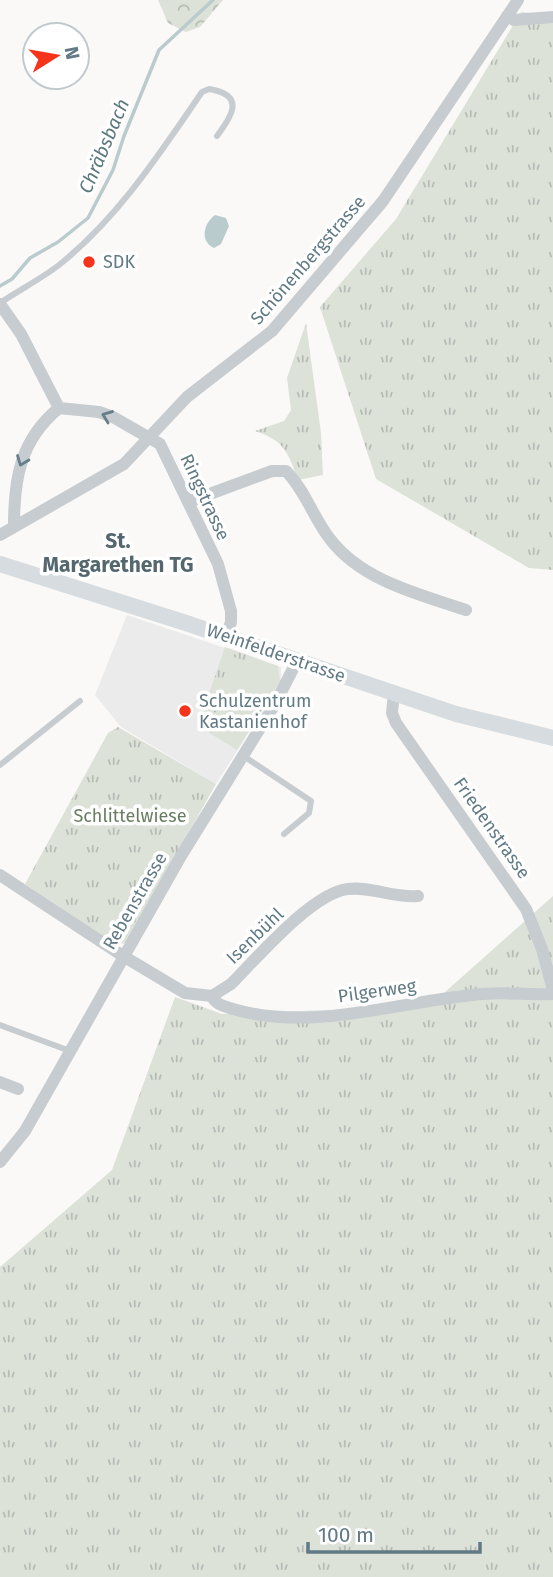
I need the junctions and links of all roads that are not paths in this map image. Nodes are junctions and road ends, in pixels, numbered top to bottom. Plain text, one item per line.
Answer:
1 (518, 0) edge
2 (507, 16) junction
3 (553, 17) edge
4 (217, 136) dead end
5 (0, 303) edge
6 (59, 408) junction
7 (151, 438) junction
8 (188, 502) junction
9 (14, 526) junction
10 (0, 536) edge
11 (0, 564) edge
12 (466, 610) dead end
13 (226, 636) junction
14 (297, 661) junction
15 (394, 693) junction
16 (80, 701) dead end
17 (553, 738) edge
18 (242, 755) junction
19 (0, 765) edge
20 (284, 834) dead end
21 (0, 875) edge
22 (418, 895) dead end
23 (123, 956) junction
24 (553, 992) edge
25 (212, 996) junction
26 (0, 1025) edge
27 (70, 1051) junction
28 (0, 1082) edge
29 (18, 1088) dead end
30 (0, 1162) edge

1 - 2 street, Schönenbergstrasse
2 - 3 street
2 - 7 street, Schönenbergstrasse
4 - 5 lane
5 - 6 street
7 -> 6 street, Ringstrasse
6 -> 9 street
7 - 8 street, Ringstrasse
7 - 9 street, Schönenbergstrasse
8 - 12 street
8 - 13 street, Ringstrasse
9 - 10 street, Schönenbergstrasse
11 - 13 main road, Weinfelderstrasse
13 - 14 main road, Weinfelderstrasse
14 - 15 main road, Weinfelderstrasse
14 - 18 street, Rebenstrasse
15 - 17 main road, Weinfelderstrasse
15 - 24 street, Friedenstrasse
16 - 19 lane
18 - 20 lane
18 - 23 street, Rebenstrasse
21 - 23 street
22 - 25 street, Isenbühl
23 - 25 street
23 - 27 street, Rebenstrasse
24 - 25 street, Pilgerweg
26 - 27 lane
27 - 30 street, Rebenstrasse
28 - 29 street

